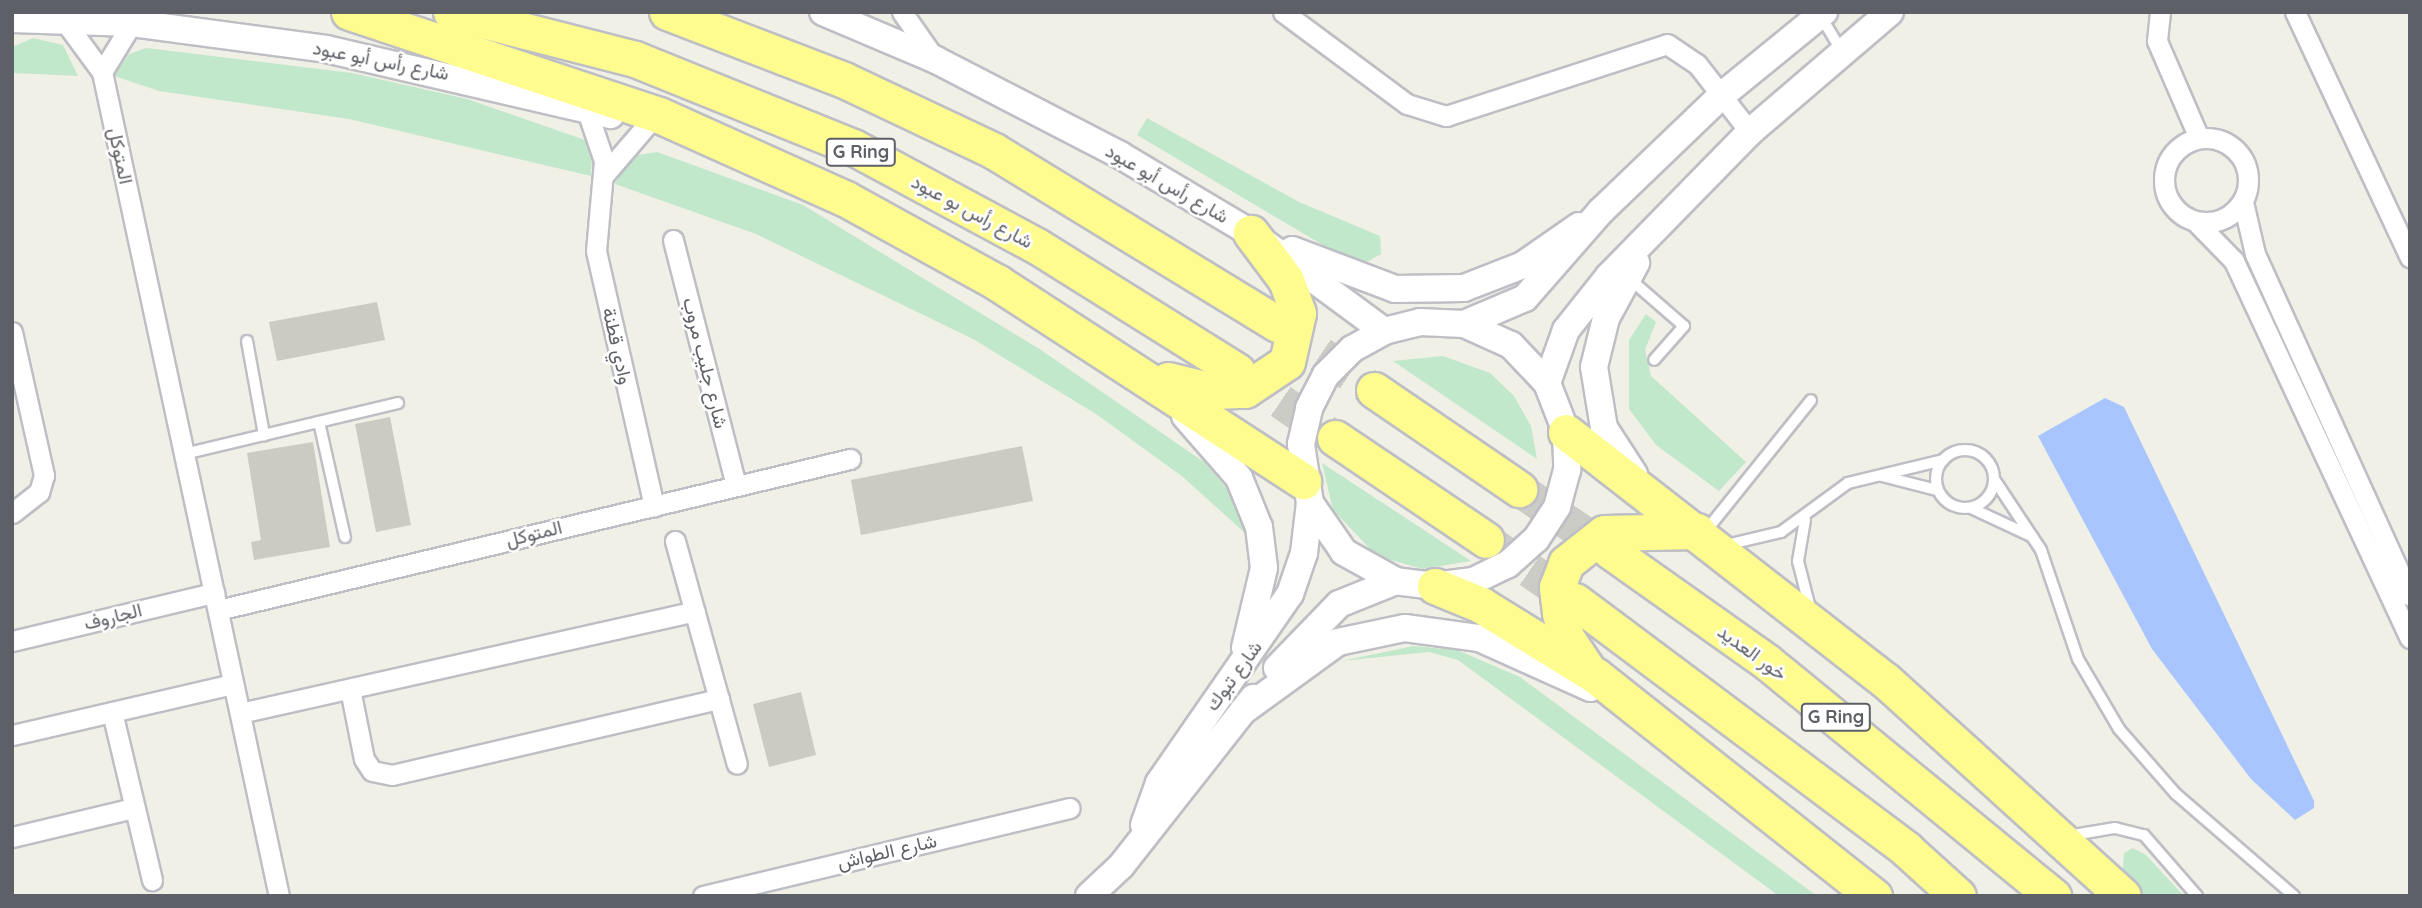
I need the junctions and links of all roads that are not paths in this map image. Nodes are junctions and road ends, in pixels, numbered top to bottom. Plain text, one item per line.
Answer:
1 (349, 12) edge
2 (451, 12) edge
3 (667, 12) edge
4 (823, 12) edge
5 (902, 12) edge
6 (1283, 12) edge
7 (1890, 12) edge
8 (2160, 12) edge
9 (2295, 12) edge
10 (1820, 13) edge
11 (12, 19) edge
12 (63, 19) junction
13 (132, 23) junction
14 (1842, 51) junction
15 (936, 60) junction
16 (102, 72) junction
17 (1721, 96) junction
18 (586, 108) junction
19 (646, 126) junction
20 (1750, 132) junction
21 (2199, 138) junction
22 (741, 152) junction
23 (599, 186) junction
24 (2243, 202) junction
25 (1601, 211) junction
26 (2196, 222) junction
27 (1251, 233) junction
28 (1651, 236) junction
29 (673, 240) dead end
30 (2410, 257) edge
31 (1628, 277) junction
32 (1277, 324) tunnel mouth
33 (1464, 324) junction
34 (1384, 331) junction
35 (12, 332) edge
36 (247, 341) dead end
37 (1654, 360) dead end
38 (1138, 371) junction
39 (1237, 371) tunnel mouth
40 (1547, 383) junction
41 (1374, 390) tunnel mouth
42 (1811, 400) dead end
43 (398, 403) dead end
44 (318, 422) junction
45 (1566, 432) junction
46 (264, 435) junction
47 (1335, 438) tunnel mouth
48 (184, 454) junction
49 (850, 458) dead end
50 (1943, 460) junction
51 (1878, 475) junction
52 (1994, 479) junction
53 (736, 486) junction
54 (1519, 489) tunnel mouth
55 (1937, 490) junction
56 (1307, 492) junction
57 (1659, 501) junction
58 (654, 506) junction
59 (1970, 508) junction
60 (12, 513) edge
61 (1805, 520) junction
62 (345, 537) dead end
63 (2033, 537) junction
64 (1706, 538) junction
65 (1486, 540) tunnel mouth
66 (675, 541) dead end
67 (1609, 550) tunnel mouth
68 (1396, 581) junction
69 (1435, 586) junction
70 (2410, 596) edge
71 (216, 601) junction
72 (1575, 601) tunnel mouth
73 (695, 611) junction
74 (1824, 630) junction
75 (2410, 638) edge
76 (12, 641) edge
77 (1237, 670) junction
78 (1596, 676) junction
79 (233, 684) junction
80 (350, 688) junction
81 (719, 699) junction
82 (1242, 711) junction
83 (112, 712) junction
84 (240, 713) junction
85 (1651, 719) junction
86 (12, 735) edge
87 (737, 764) dead end
88 (134, 808) junction
89 (1070, 808) dead end
90 (2063, 836) junction
91 (12, 837) edge
92 (1138, 843) junction
93 (152, 880) dead end
94 (279, 896) edge
95 (703, 896) edge
96 (1089, 896) edge
97 (1874, 896) edge
98 (1958, 896) edge
99 (2053, 896) edge
100 (2123, 896) edge
101 (2197, 896) edge
102 (2294, 896) edge

1 - 22 highway
2 - 39 highway, شارع رأس بو عبود / G Ring
3 - 32 highway
4 - 15 street, شارع رأس أبو عبود
5 - 15 street, شارع رأس أبو عبود
6 - 17 street
7 - 14 street
8 - 21 street
9 - 30 street
10 - 14 lane
10 - 17 street
11 - 12 street, شارع رأس أبو عبود
12 - 13 street, شارع رأس أبو عبود
12 - 16 street, المتوكل
13 - 16 street
13 - 18 street, شارع رأس أبو عبود
14 - 20 street
15 - 27 street, شارع رأس أبو عبود
16 - 48 street, المتوكل
17 - 20 street
17 - 25 street
18 - 19 street, شارع رأس أبو عبود
18 - 23 street, وادي قطنة
19 - 22 street, شارع رأس أبو عبود
19 - 23 street, وادي قطنة
20 - 28 street
21 - 24 street
21 - 26 street
22 - 38 highway
23 - 58 street, وادي قطنة
24 - 26 street
24 - 70 street
25 - 27 street
25 - 33 street
26 - 75 street
27 - 34 street, شارع رأس أبو عبود
27 - 38 highway
28 - 31 street
28 - 40 street
29 - 53 street, شارع جليب مروب
31 - 37 lane
31 - 57 street
33 - 34 street, شارع تبوك
33 - 40 street
34 - 56 street, شارع تبوك
35 - 60 street
36 - 46 lane
38 - 56 highway
38 - 77 street
40 - 45 street
41 - 54 highway
42 - 64 lane
43 - 44 lane
44 - 46 lane
44 - 62 lane
45 - 57 highway
45 - 69 street
46 - 48 lane
47 - 65 highway
48 - 71 street, المتوكل
49 - 53 street, المتوكل
50 - 51 lane
50 - 52 lane
50 - 55 lane
51 - 55 lane
51 - 61 lane
52 - 59 lane
52 - 63 lane
53 - 58 street, المتوكل
55 - 59 lane
56 - 68 street
56 - 77 street, شارع تبوك
57 - 64 highway
58 - 71 street, المتوكل
59 - 63 lane
61 - 64 lane
61 - 74 lane
63 - 102 lane
64 - 74 highway
64 - 78 highway
66 - 73 street
67 - 99 highway, خور العديد / G Ring
68 - 69 street
68 - 82 street, شارع تبوك
69 - 78 highway
71 - 76 street, الجاروف
71 - 79 street, المتوكل
72 - 98 highway
73 - 80 street
73 - 81 street
74 - 90 highway
77 - 92 street, شارع تبوك
78 - 85 highway
79 - 83 street
79 - 84 street, المتوكل
80 - 81 street
80 - 84 street
81 - 87 street
82 - 85 street
82 - 92 street, شارع تبوك
83 - 86 street
83 - 88 street
84 - 94 street, المتوكل
85 - 97 highway
88 - 91 street
88 - 93 street
89 - 95 street, شارع الطواش
90 - 100 highway
90 - 101 lane
92 - 96 street, شارع تبوك

